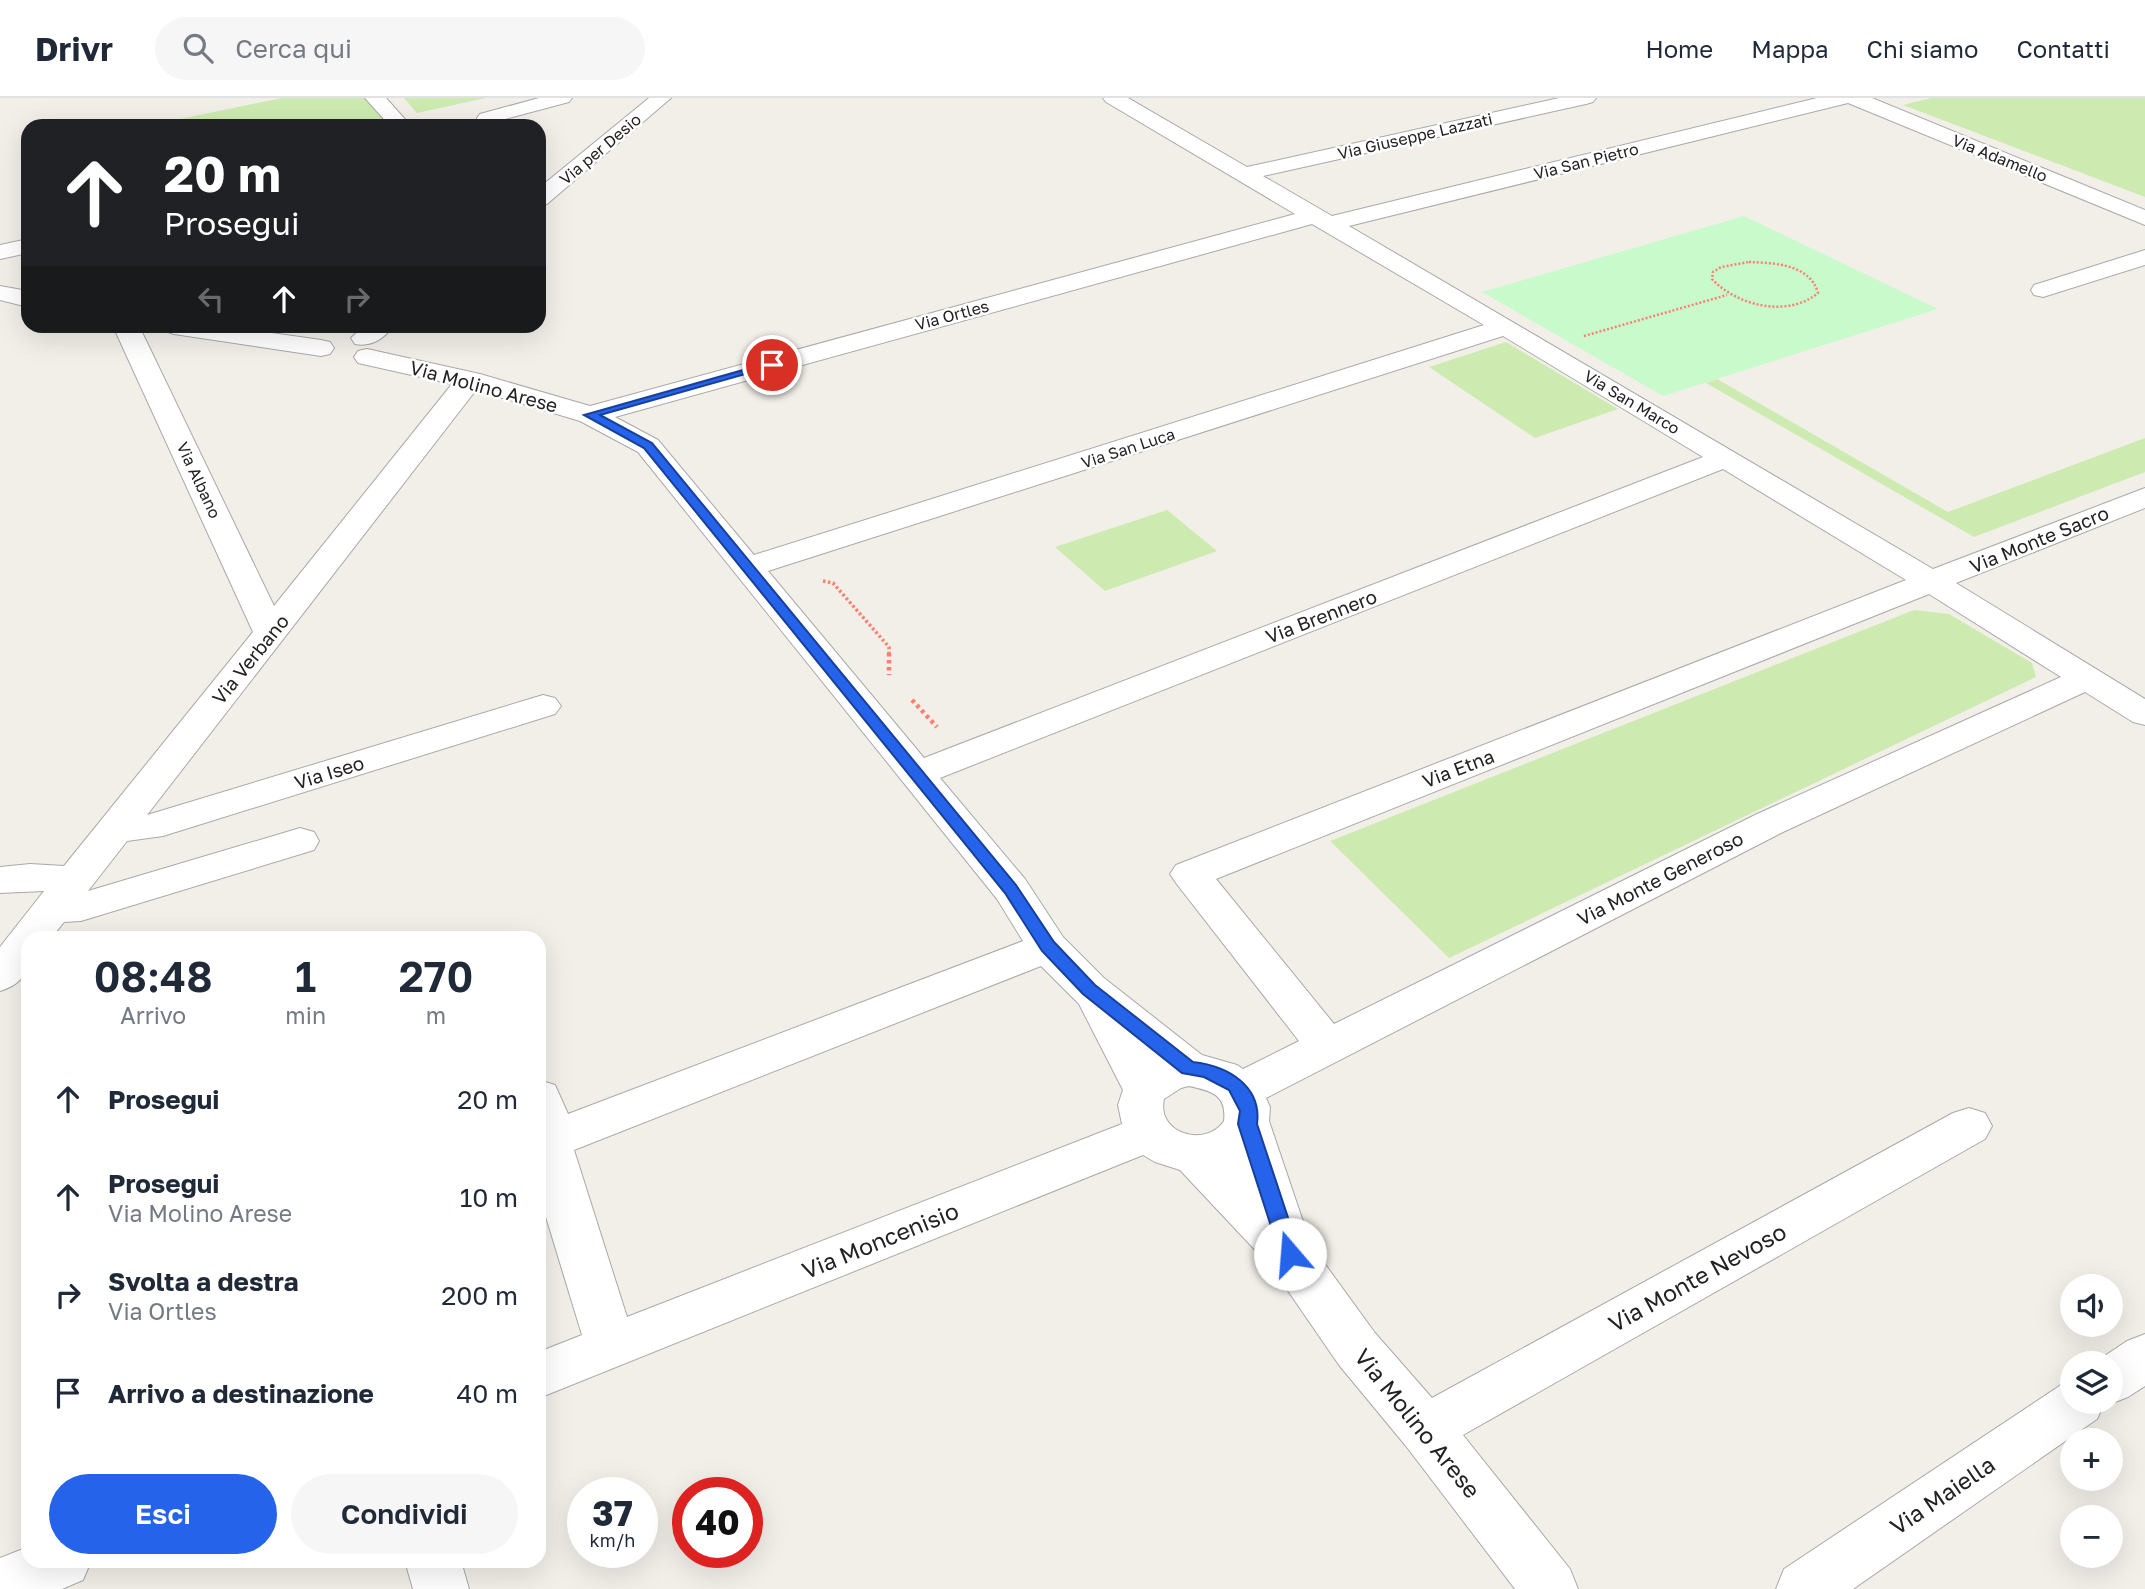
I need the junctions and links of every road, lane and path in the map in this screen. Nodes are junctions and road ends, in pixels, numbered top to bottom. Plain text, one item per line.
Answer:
1 (375, 98) edge
2 (562, 98) edge
3 (661, 98) edge
4 (1113, 98) edge
5 (1586, 98) edge
6 (1842, 98) edge
7 (1854, 98) edge
8 (1544, 102) edge
9 (394, 119) edge
10 (487, 119) edge
11 (1244, 174) junction
12 (546, 193) edge
13 (2145, 218) edge
14 (1322, 220) junction
15 (21, 248) edge
16 (0, 252) edge
17 (2145, 257) edge
18 (2043, 290) dead end
19 (0, 293) edge
20 (1728, 295) junction
21 (21, 298) edge
22 (1506, 327) junction
23 (129, 333) edge
24 (221, 333) edge
25 (370, 340) edge
26 (1543, 348) junction
27 (470, 380) junction
28 (590, 415) junction
29 (1726, 458) junction
30 (2145, 496) edge
31 (791, 554) junction
32 (749, 567) junction
33 (1932, 582) junction
34 (271, 634) junction
35 (2086, 678) junction
36 (898, 685) dead end
37 (907, 695) dead end
38 (543, 706) dead end
39 (2145, 714) edge
40 (964, 755) junction
41 (916, 774) junction
42 (114, 830) junction
43 (300, 841) dead end
44 (0, 880) edge
45 (46, 916) edge
46 (34, 931) edge
47 (1048, 947) junction
48 (21, 949) edge
49 (0, 976) edge
50 (1089, 989) junction
51 (1328, 1047) junction
52 (1189, 1069) junction
53 (1244, 1107) junction
54 (1147, 1112) junction
55 (546, 1126) edge
56 (1969, 1126) dead end
57 (546, 1138) edge
58 (1195, 1155) junction
59 (1290, 1254) junction
60 (611, 1347) junction
61 (2145, 1357) edge
62 (546, 1372) edge
63 (2123, 1372) edge
64 (2061, 1414) edge
65 (1425, 1429) junction
66 (45, 1568) edge
67 (435, 1568) edge
68 (0, 1586) edge
69 (441, 1589) edge
70 (1550, 1589) edge
71 (1804, 1589) edge

1 - 9 street
2 - 10 street
3 - 12 street, Via per Desio
4 - 11 street, Via San Marco
5 - 8 street, Via Giuseppe Lazzati
6 - 14 street, Via San Pietro
7 - 13 street, Via Adamello
8 - 11 street, Via Giuseppe Lazzati
11 - 14 street, Via San Marco
14 - 22 street, Via San Marco
14 - 28 street, Via Ortles
15 - 16 street
17 - 18 street
19 - 21 street
20 - 20 path
20 - 26 path
22 - 26 street, Via San Marco
22 - 31 street, Via San Luca
23 - 34 street, Via Albano
24 - 25 street
25 - 27 street, Via Molino Arese
26 - 29 street, Via San Marco
27 - 28 street, Via Molino Arese
27 - 34 street, Via Verbano
28 - 32 street, Via Molino Arese
29 - 33 street, Via San Marco
29 - 40 street, Via Brennero
30 - 33 street, Via Monte Sacro
31 - 32 street, Via San Luca
31 - 36 path
32 - 41 street, Via Molino Arese
33 - 35 street, Via San Marco
33 - 51 street, Via Etna
34 - 42 street, Via Verbano
35 - 39 street, Via San Marco
35 - 51 street, Via Monte Generoso
37 - 40 path
38 - 42 street, Via Iseo
40 - 41 street, Via Brennero
41 - 47 street, Via Molino Arese
42 - 45 street, Via Verbano
43 - 45 street
44 - 45 street
45 - 46 street, Via Verbano
47 - 50 street, Via Molino Arese
47 - 55 street
48 - 49 street, Via Verbano
50 - 52 street, Via Molino Arese
50 - 54 street, Via Molino Arese
51 - 53 street, Via Monte Generoso
52 - 53 street
52 - 54 street
53 - 58 street
53 - 59 street, Via Molino Arese
54 - 58 street
54 - 60 street, Via Moncenisio
56 - 65 street, Via Monte Nevoso
57 - 60 street
58 - 59 street, Via Molino Arese
59 - 65 street, Via Molino Arese
60 - 62 street, Via Moncenisio
61 - 63 street
64 - 71 street, Via Maiella
65 - 70 street, Via Molino Arese
66 - 68 street
67 - 69 street

